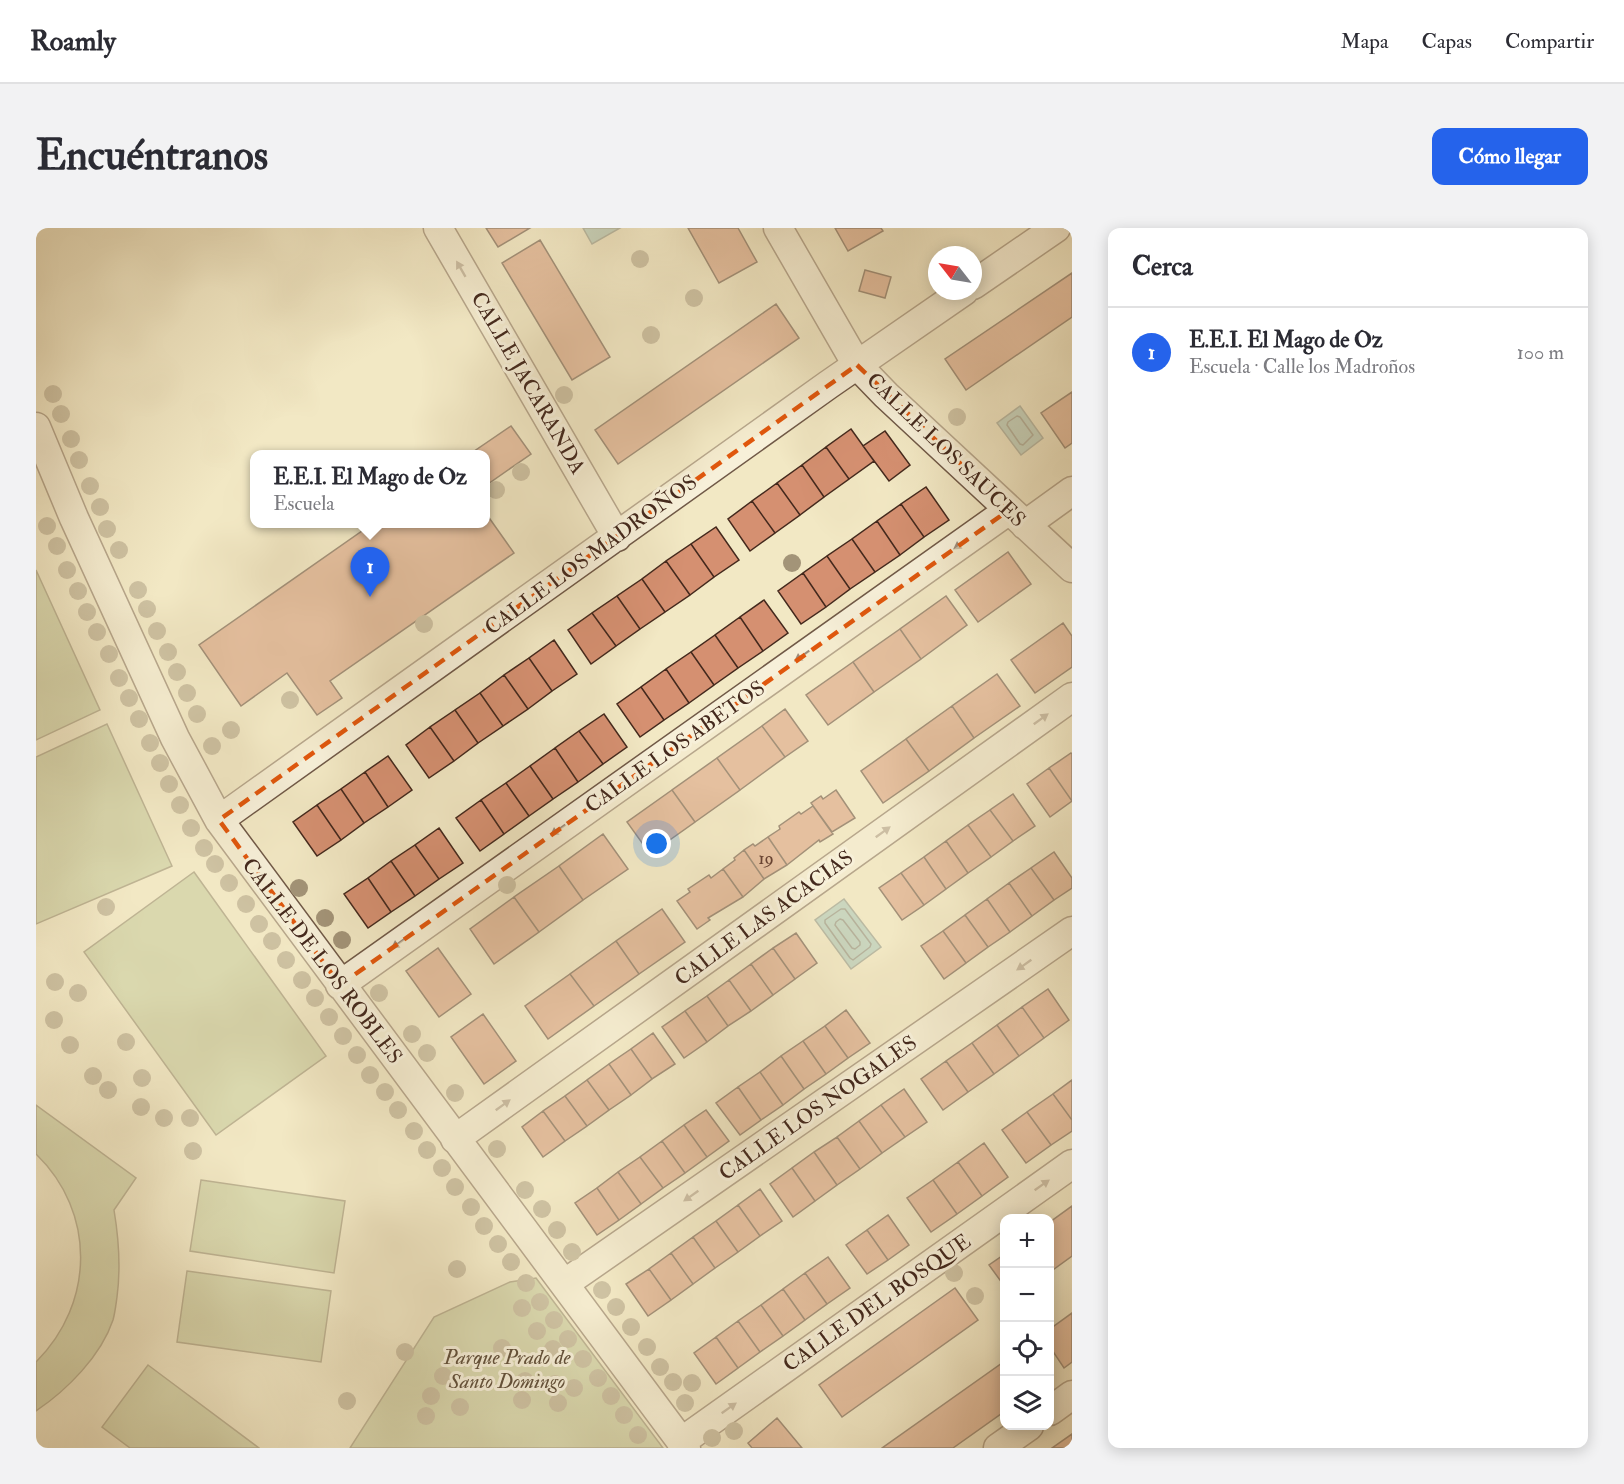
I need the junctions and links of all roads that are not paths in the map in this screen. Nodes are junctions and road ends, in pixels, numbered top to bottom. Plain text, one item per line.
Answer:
1 (438, 228) edge
2 (778, 228) edge
3 (1038, 233) edge
4 (982, 278) edge
5 (951, 300) edge
6 (857, 365) junction
7 (36, 427) edge
8 (1072, 491) edge
9 (1017, 517) junction
10 (617, 537) junction
11 (1072, 568) edge
12 (1072, 697) edge
13 (219, 820) junction
14 (1072, 931) edge
15 (340, 985) junction
16 (455, 1139) junction
17 (1072, 1164) edge
18 (564, 1284) junction
19 (1072, 1395) edge
20 (1054, 1408) edge
21 (1022, 1430) edge
22 (684, 1445) edge
23 (998, 1448) edge

10 -> 1 street, CALLE JACARANDA
2 - 6 street, CALLE LOS SAUCES
3 - 4 street
5 - 6 street, CALLE LOS MADROÑOS
6 - 9 street, CALLE LOS SAUCES
6 - 10 street, CALLE LOS MADROÑOS
7 - 13 street, CALLE DE LOS ROBLES
8 - 9 street, CALLE LOS ABETOS
9 - 11 street, CALLE LOS SAUCES
9 -> 15 street, CALLE LOS ABETOS
10 - 13 street, CALLE LOS MADROÑOS
16 -> 12 street, CALLE LAS ACACIAS
13 - 15 street, CALLE DE LOS ROBLES
14 -> 18 street, CALLE LOS NOGALES
15 - 16 street, CALLE DE LOS ROBLES
16 - 18 street, CALLE DE LOS ROBLES
22 -> 17 street, CALLE DEL BOSQUE
18 - 22 street, CALLE DE LOS ROBLES
19 - 20 street
21 - 23 street

